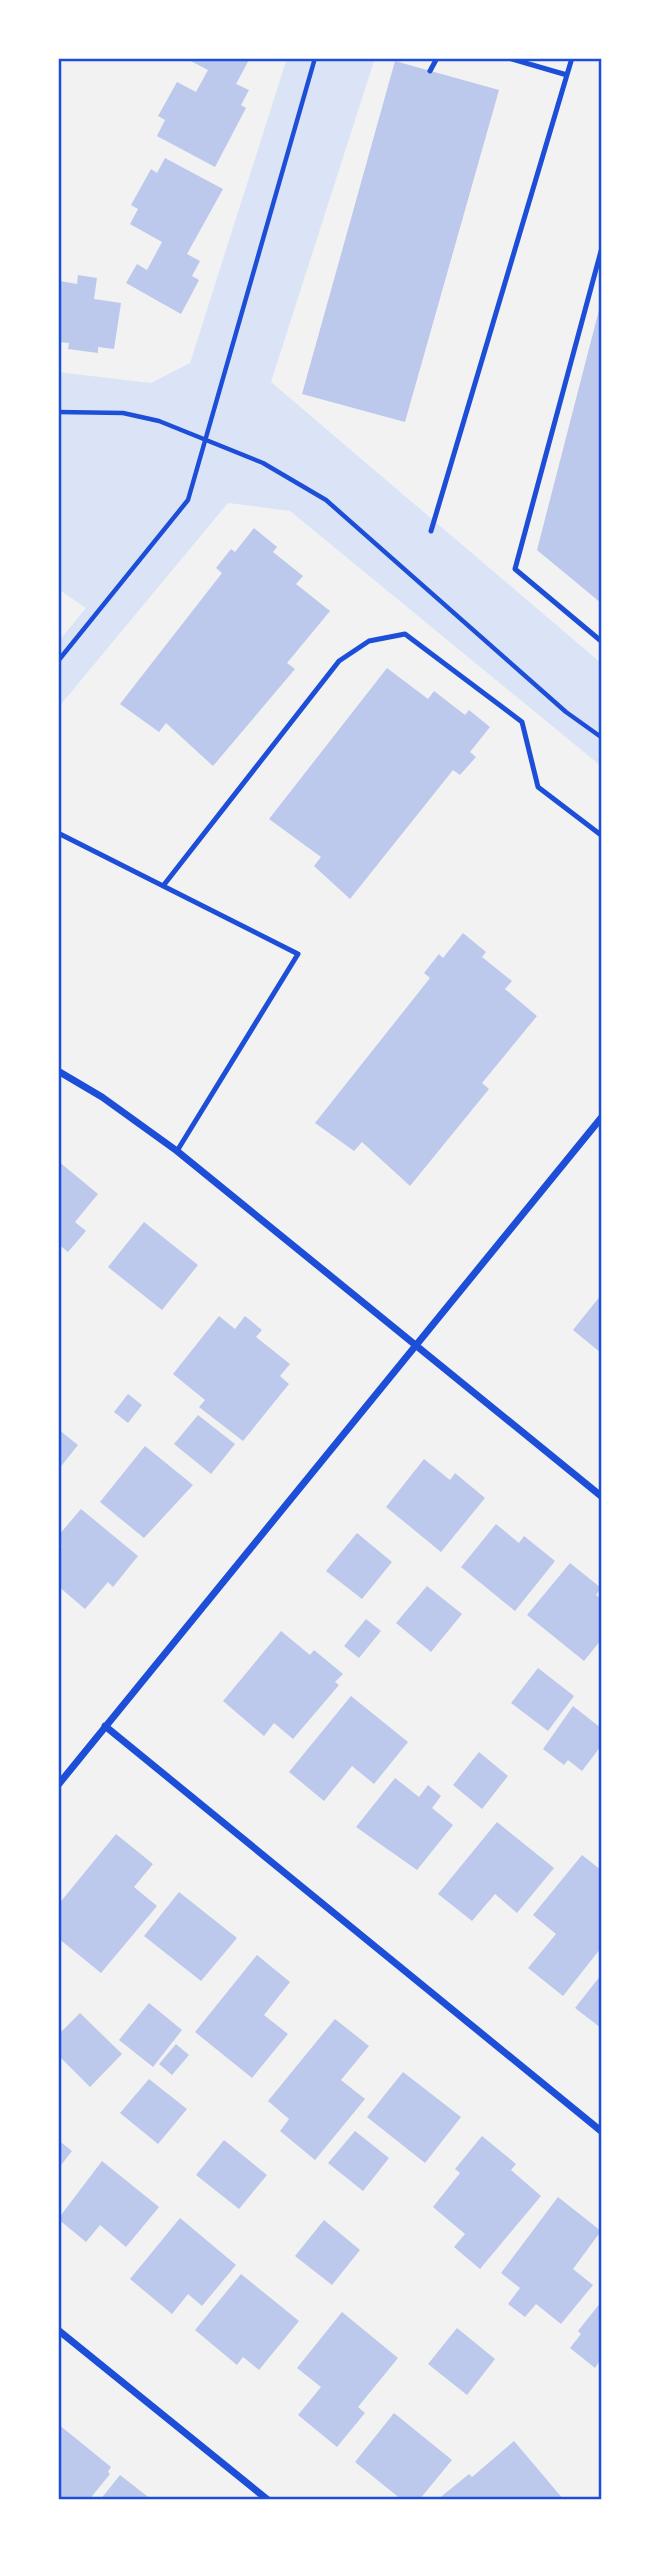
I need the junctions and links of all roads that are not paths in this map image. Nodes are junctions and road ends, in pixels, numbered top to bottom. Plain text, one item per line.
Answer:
1 (437, 58) edge
2 (508, 58) edge
3 (572, 58) edge
4 (430, 71) dead end
5 (567, 75) junction
6 (601, 251) edge
7 (431, 531) dead end
8 (601, 641) edge
9 (58, 833) edge
10 (601, 835) edge
11 (163, 886) junction
12 (58, 1072) edge
13 (601, 1118) edge
14 (177, 1151) junction
15 (414, 1343) junction
16 (601, 1496) edge
17 (105, 1726) junction
18 (58, 1784) edge
19 (601, 2131) edge
20 (58, 2330) edge
21 (268, 2500) edge

1 - 4 lane
2 - 5 lane
3 - 5 lane
5 - 7 lane
6 - 8 lane
9 - 11 lane
10 - 11 lane
11 - 14 lane
12 - 14 street
13 - 15 street
14 - 15 street
15 - 16 street
15 - 17 street
17 - 18 street
17 - 19 street
20 - 21 street

